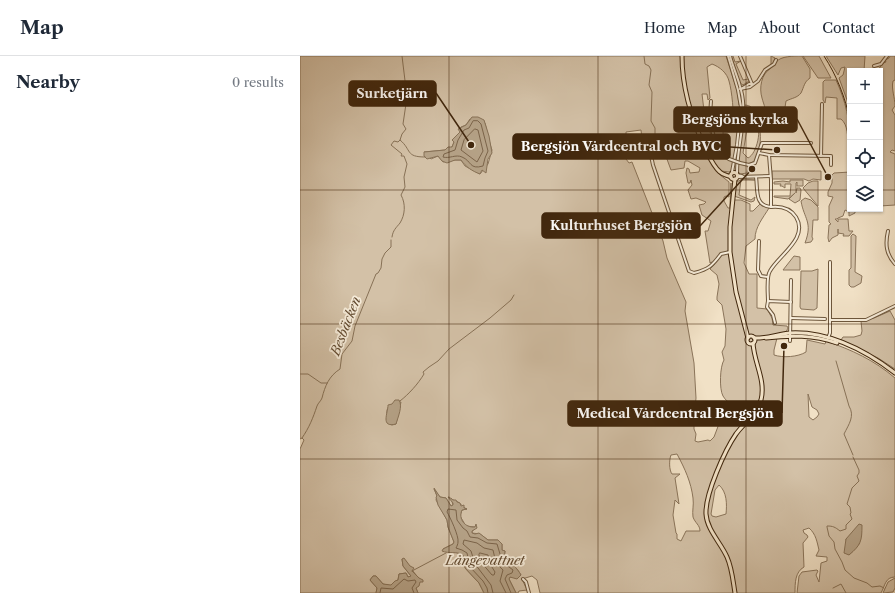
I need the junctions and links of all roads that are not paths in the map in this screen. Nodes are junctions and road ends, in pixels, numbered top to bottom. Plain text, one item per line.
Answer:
1 (682, 56) edge
2 (729, 56) edge
3 (740, 56) edge
4 (887, 56) edge
5 (776, 60) dead end
6 (874, 66) dead end
7 (752, 84) junction
8 (739, 85) junction
9 (744, 88) junction
10 (739, 89) junction
11 (742, 95) junction
12 (711, 101) dead end
13 (822, 104) dead end
14 (648, 142) dead end
15 (811, 143) dead end
16 (759, 153) junction
17 (769, 155) junction
18 (821, 156) junction
19 (831, 165) dead end
20 (734, 176) junction
21 (770, 176) junction
22 (756, 177) junction
23 (771, 207) junction
24 (888, 231) dead end
25 (759, 242) dead end
26 (730, 252) junction
27 (830, 262) dead end
28 (895, 264) edge
29 (768, 277) junction
30 (791, 280) dead end
31 (768, 301) junction
32 (791, 302) junction
33 (895, 306) edge
34 (791, 318) junction
35 (826, 319) dead end
36 (830, 320) junction
37 (775, 323) dead end
38 (790, 334) junction
39 (828, 339) junction
40 (752, 340) junction
41 (790, 341) dead end
42 (895, 373) edge
43 (523, 579) dead end
44 (529, 593) edge
45 (735, 593) edge

1 - 20 main road
2 - 8 street
2 - 10 street
3 - 7 street
4 - 6 street
5 - 7 street
7 - 9 street
8 - 9 street
8 - 10 street
9 - 10 street
9 - 11 street
10 - 11 street
10 - 20 street
11 - 20 street
12 - 16 street, bridge
13 - 18 street
14 - 26 street
15 - 16 street
16 - 17 street
17 - 18 street
17 - 21 street
18 - 19 street
20 - 22 street
20 - 26 main road
21 - 22 street
21 - 23 street
22 - 23 street
23 - 29 street
24 - 28 street
25 - 29 street
26 - 40 main road
27 - 36 street
29 - 31 street
30 - 32 street
31 - 32 street
31 - 37 street
32 - 34 street
33 - 36 street
34 - 35 street
34 - 38 street
36 - 39 street
38 - 39 main road
38 - 40 main road
38 - 41 street
39 - 42 main road
40 - 45 main road
43 - 44 street

